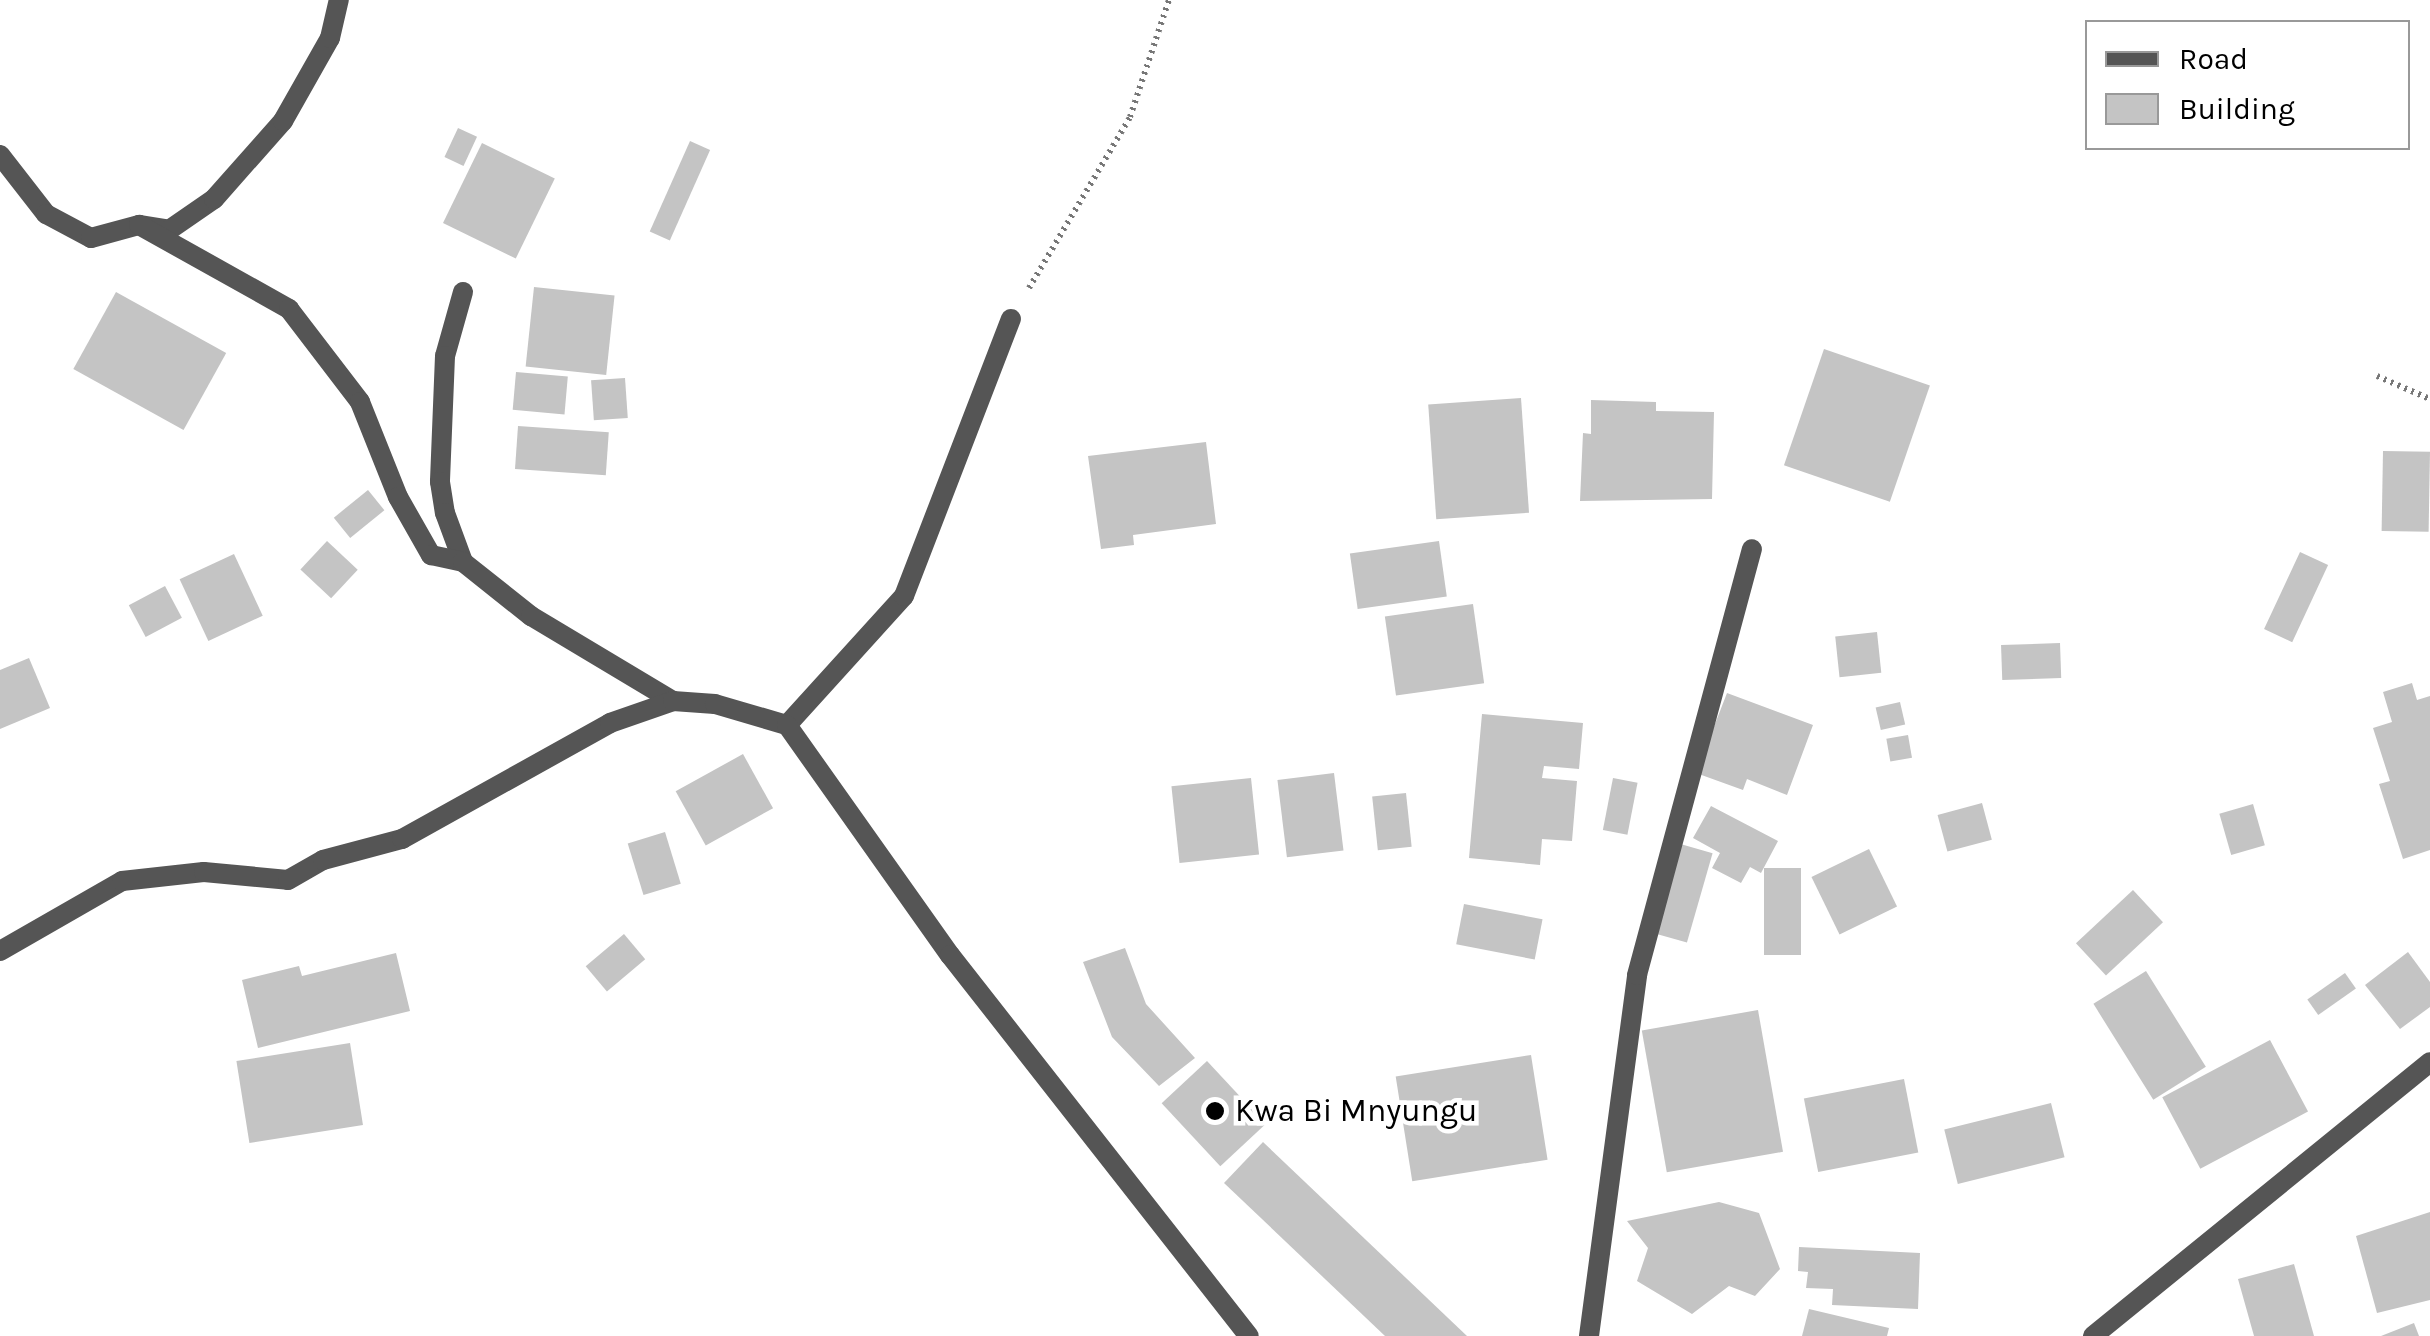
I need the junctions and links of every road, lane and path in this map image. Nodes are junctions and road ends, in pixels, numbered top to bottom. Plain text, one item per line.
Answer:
1 (339, 0) edge
2 (1170, 0) edge
3 (0, 155) edge
4 (139, 225) junction
5 (463, 292) dead end
6 (1011, 319) joint
7 (2378, 376) dead end
8 (2430, 398) edge
9 (1752, 549) dead end
10 (463, 562) junction
11 (673, 701) junction
12 (787, 725) junction
13 (0, 951) edge
14 (2430, 1062) edge
15 (1250, 1336) edge
16 (1589, 1336) edge
17 (2093, 1336) edge

1 - 4 street
2 - 6 path
3 - 4 street
4 - 10 street
5 - 10 street
6 - 12 street
7 - 8 path
9 - 16 street
10 - 11 street
11 - 12 street
11 - 13 street
12 - 15 street
14 - 17 street

